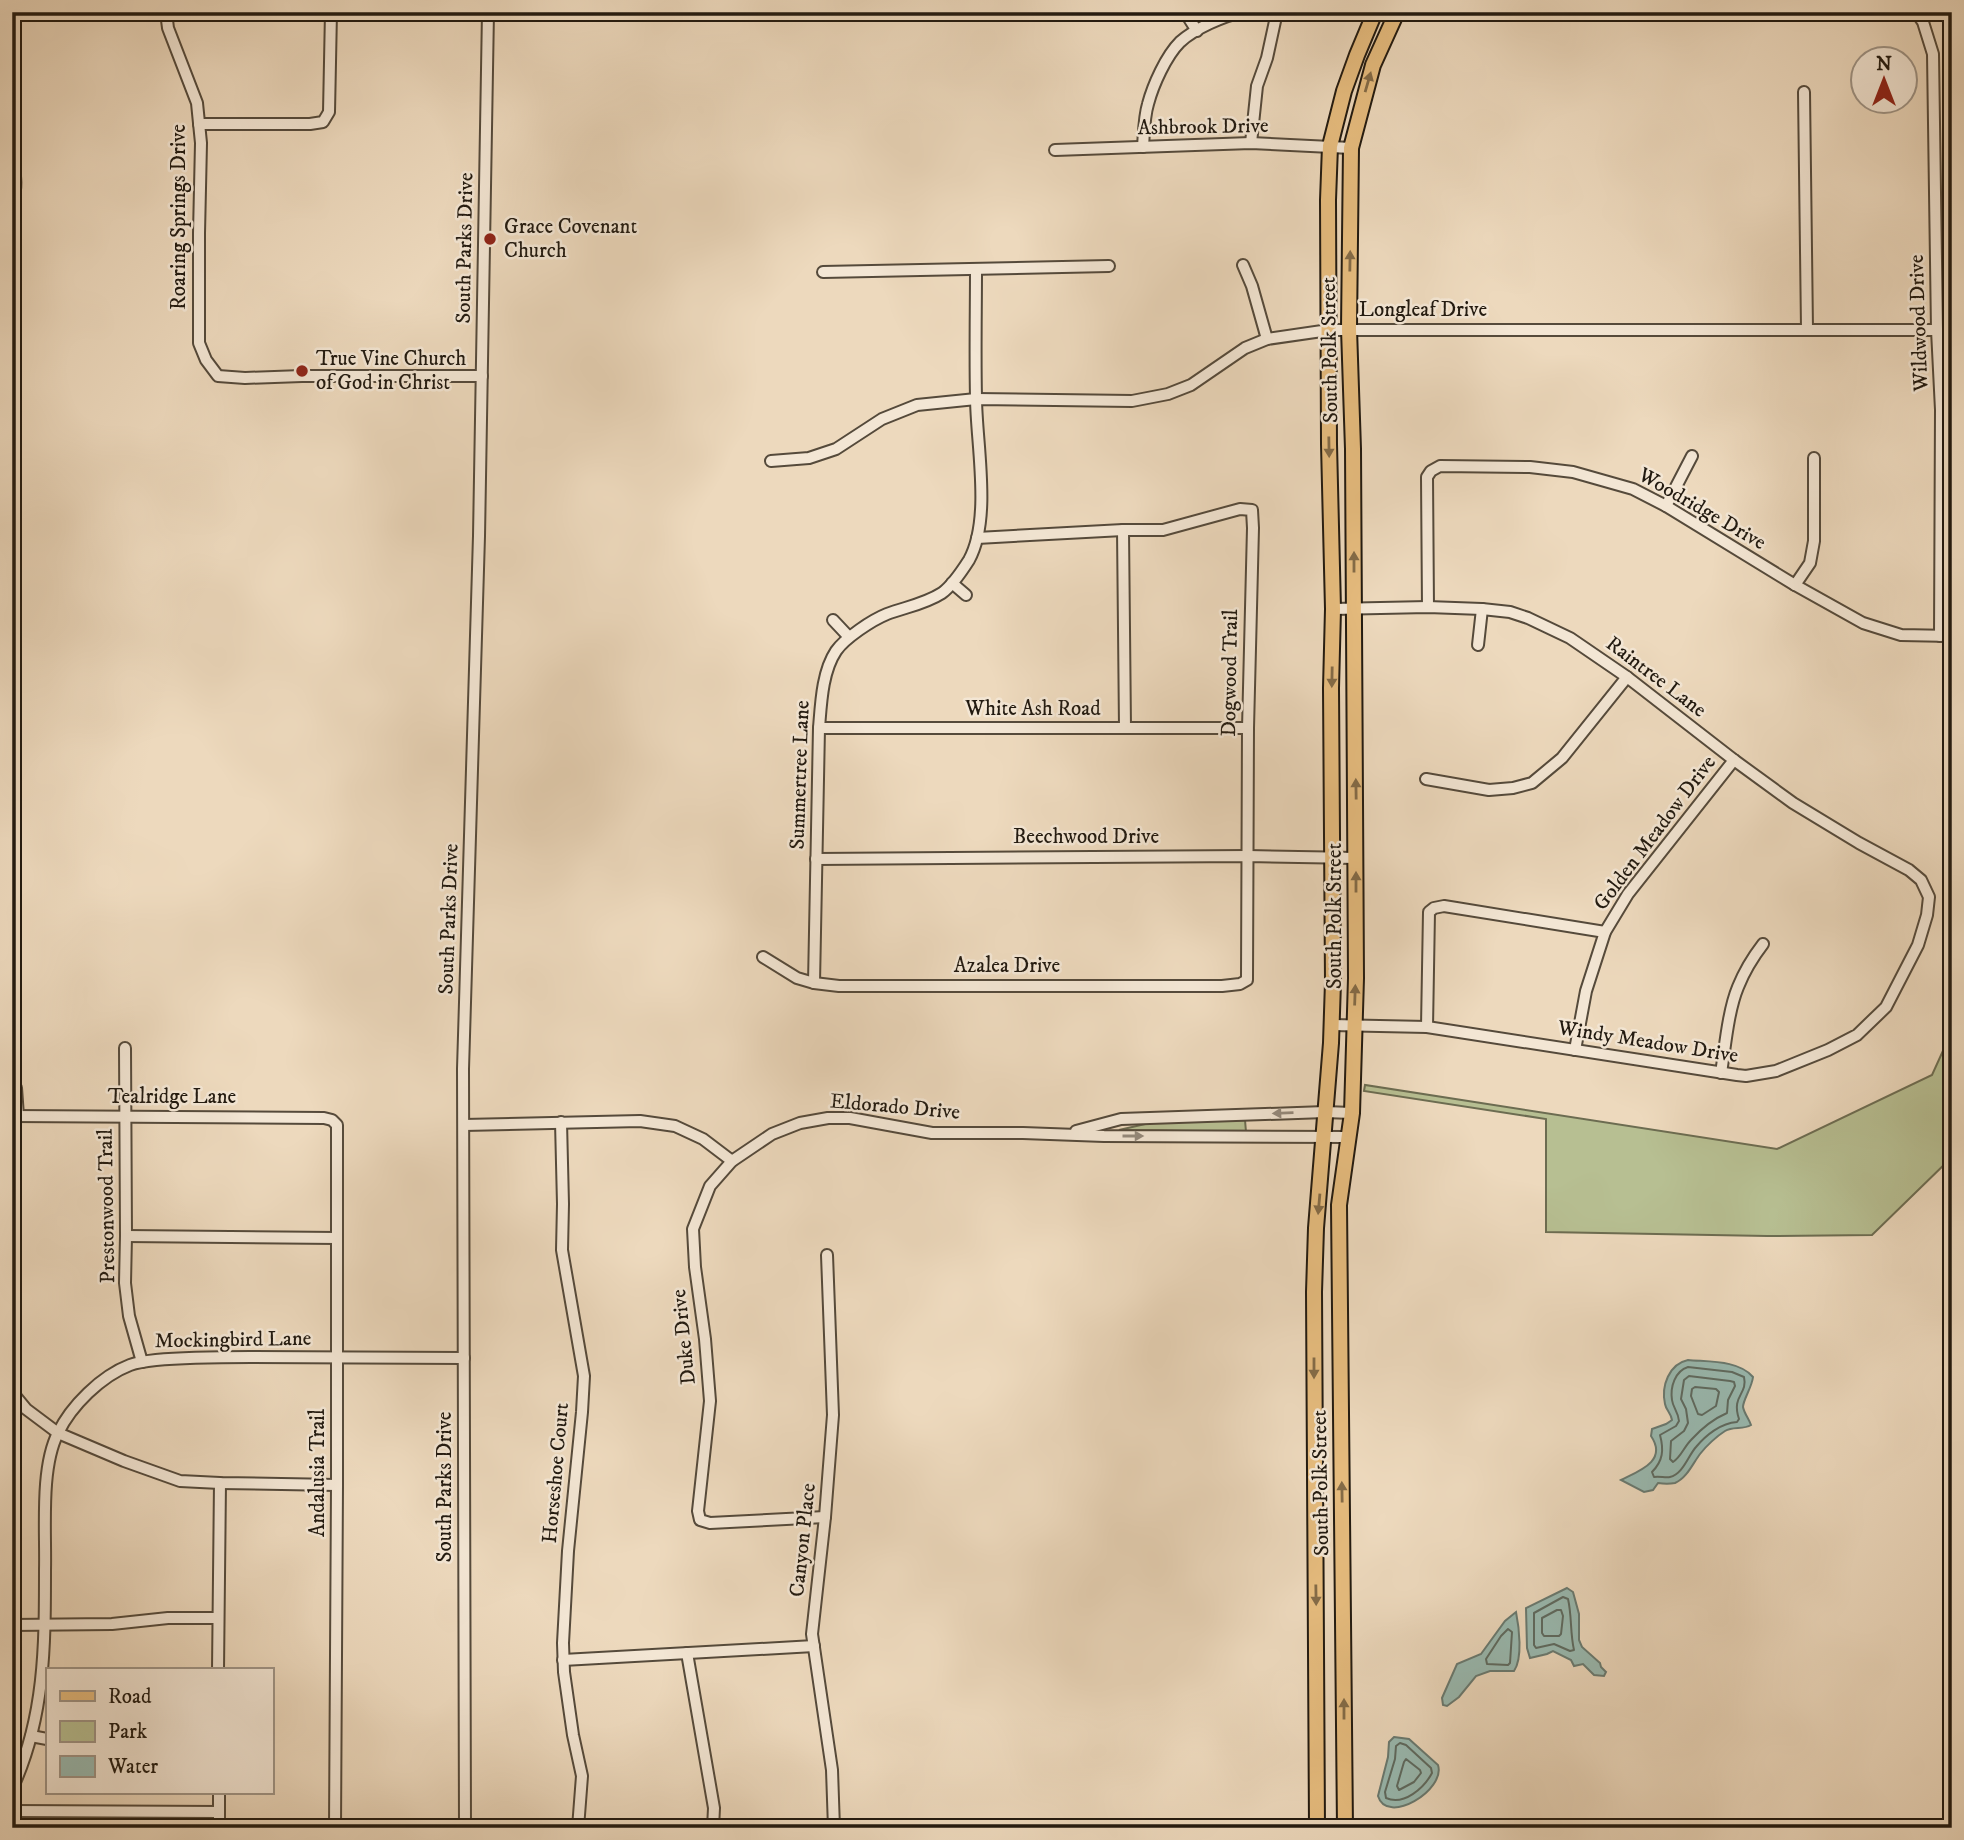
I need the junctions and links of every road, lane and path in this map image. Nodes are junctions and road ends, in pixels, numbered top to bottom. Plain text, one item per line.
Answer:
1 (166, 12) edge
2 (331, 12) edge
3 (488, 12) edge
4 (1185, 12) edge
5 (1243, 12) edge
6 (1277, 12) edge
7 (1375, 12) edge
8 (1397, 12) edge
9 (1916, 12) edge
10 (1197, 31) junction
11 (1804, 92) dead end
12 (199, 124) junction
13 (1251, 143) junction
14 (1330, 146) junction
15 (1143, 147) junction
16 (1351, 148) junction
17 (1055, 150) dead end
18 (12, 164) edge
19 (12, 200) edge
20 (1243, 265) dead end
21 (1110, 266) dead end
22 (976, 269) junction
23 (823, 272) dead end
24 (1349, 329) junction
25 (1807, 329) junction
26 (1329, 330) junction
27 (1937, 330) junction
28 (1267, 339) junction
29 (482, 376) junction
30 (976, 400) junction
31 (1692, 456) dead end
32 (1814, 458) dead end
33 (771, 461) dead end
34 (1666, 506) junction
35 (1123, 530) junction
36 (977, 538) junction
37 (952, 583) junction
38 (1795, 585) junction
39 (966, 595) dead end
40 (1428, 607) junction
41 (1354, 608) junction
42 (1333, 609) junction
43 (1482, 609) junction
44 (833, 620) dead end
45 (1946, 636) edge
46 (849, 637) junction
47 (1478, 645) dead end
48 (1627, 677) junction
49 (819, 728) junction
50 (1125, 728) junction
51 (1248, 728) junction
52 (1734, 760) junction
53 (1426, 779) dead end
54 (1248, 856) junction
55 (1333, 858) junction
56 (1356, 858) junction
57 (816, 859) junction
58 (1921, 880) joint
59 (1605, 932) junction
60 (1763, 944) dead end
61 (763, 957) dead end
62 (1247, 971) joint
63 (814, 982) junction
64 (1332, 1025) junction
65 (1354, 1026) junction
66 (1427, 1027) junction
67 (125, 1048) dead end
68 (1574, 1050) junction
69 (1721, 1073) junction
70 (16, 1088) dead end
71 (1325, 1112) junction
72 (1352, 1113) junction
73 (1255, 1114) junction
74 (15, 1116) edge
75 (126, 1116) junction
76 (332, 1120) joint
77 (561, 1122) junction
78 (464, 1125) junction
79 (1065, 1135) junction
80 (1255, 1136) junction
81 (1324, 1136) junction
82 (1348, 1137) junction
83 (732, 1161) junction
84 (126, 1236) junction
85 (337, 1238) junction
86 (827, 1255) dead end
87 (337, 1357) junction
88 (464, 1358) junction
89 (142, 1362) junction
90 (12, 1392) edge
91 (58, 1433) junction
92 (220, 1483) junction
93 (337, 1485) junction
94 (825, 1517) junction
95 (218, 1618) junction
96 (12, 1625) edge
97 (45, 1625) junction
98 (814, 1646) junction
99 (687, 1653) junction
100 (564, 1660) junction
101 (218, 1668) edge
102 (31, 1736) junction
103 (46, 1739) edge
104 (12, 1788) edge
105 (219, 1794) edge
106 (12, 1811) edge
107 (219, 1812) junction
108 (219, 1828) edge
109 (335, 1828) edge
110 (465, 1828) edge
111 (578, 1828) edge
112 (713, 1828) edge
113 (834, 1828) edge
114 (1317, 1828) edge
115 (1345, 1828) edge

1 - 12 street, Roaring Springs Drive
2 - 12 street
3 - 29 street, South Parks Drive
4 - 10 street
5 - 10 street
6 - 13 street
7 - 14 main road, South Polk Street
16 -> 8 main road, South Polk Street
9 - 27 street, Wildwood Drive
10 - 15 street
11 - 25 street
12 - 29 street, Roaring Springs Drive
13 - 14 street, Ashbrook Drive
13 - 15 street, Ashbrook Drive
14 - 16 street, Ashbrook Drive
14 - 26 main road, South Polk Street
15 - 17 street, Ashbrook Drive
24 -> 16 main road, South Polk Street
18 - 19 street
20 - 28 street
21 - 22 street
22 - 23 street
22 - 30 street, Summertree Lane
24 - 25 street, Longleaf Drive
24 - 26 street, Longleaf Drive
41 -> 24 main road, South Polk Street
25 - 27 street, Longleaf Drive
26 - 28 street, Longleaf Drive
26 -> 42 main road, South Polk Street
27 - 45 street, Wildwood Drive
28 - 30 street, Longleaf Drive
29 - 78 street, South Parks Drive
30 - 33 street, Longleaf Drive
30 - 36 street, Summertree Lane
31 - 34 street
32 - 38 street
34 - 38 street, Woodridge Drive
34 - 40 street, Woodridge Drive
35 - 36 street
35 - 50 street
35 - 51 street, Dogwood Trail
36 - 37 street, Summertree Lane
37 - 39 street
37 - 46 street, Summertree Lane
38 - 45 street, Woodridge Drive
40 - 41 street, Raintree Lane
40 - 43 street, Raintree Lane
41 - 42 street, Raintree Lane
56 -> 41 main road, South Polk Street
42 -> 55 main road, South Polk Street
43 - 47 street
43 - 48 street, Raintree Lane
44 - 46 street
46 - 49 street, Summertree Lane
48 - 52 street, Raintree Lane
48 - 53 street
49 - 50 street, White Ash Road
49 - 57 street, Summertree Lane
50 - 51 street, White Ash Road
51 - 54 street, Dogwood Trail
52 - 58 street, Raintree Lane
52 - 59 street, Golden Meadow Drive
54 - 55 street, Beechwood Drive
54 - 57 street, Beechwood Drive
54 - 62 street, Dogwood Trail
55 - 56 street, Beechwood Drive
55 - 64 main road, South Polk Street
65 -> 56 main road, South Polk Street
57 - 63 street, Summertree Lane
58 - 69 street, Windy Meadow Drive
59 - 66 street
59 - 68 street, Golden Meadow Drive
60 - 69 street
61 - 63 street, Azalea Drive
62 - 63 street, Azalea Drive
64 - 65 street, Windy Meadow Drive
64 - 71 main road, South Polk Street
65 - 66 street, Windy Meadow Drive
65 - 72 main road, South Polk Street
66 - 68 street, Windy Meadow Drive
67 - 75 street, Prestonwood Trail
68 - 69 street, Windy Meadow Drive
70 - 74 street
71 - 72 street, Eldorado Drive
71 -> 73 street, Eldorado Drive
71 - 81 main road, South Polk Street
72 - 82 main road, South Polk Street
73 - 79 street, Eldorado Drive
73 - 80 street
74 - 75 street, Tealridge Lane
75 - 76 street, Tealridge Lane
75 - 84 street, Prestonwood Trail
76 - 85 street, Andalusia Trail
77 - 78 street
77 - 83 street
77 - 100 street, Horseshoe Court
78 - 88 street, South Parks Drive
79 -> 80 street, Eldorado Drive
79 - 83 street, Eldorado Drive
80 - 81 street, Eldorado Drive
81 - 82 street, Eldorado Drive
81 -> 114 main road, South Polk Street
115 -> 82 main road, South Polk Street
83 - 94 street, Duke Drive
84 - 85 street
84 - 89 street, Prestonwood Trail
85 - 87 street, Andalusia Trail
86 - 94 street, Canyon Place
87 - 88 street, Mockingbird Lane
87 - 89 street, Mockingbird Lane
87 - 93 street, Andalusia Trail
88 - 110 street, South Parks Drive
89 - 91 street, Mockingbird Lane
90 - 91 street
91 - 92 street
91 - 97 street, Mockingbird Lane
92 - 93 street
92 - 95 street
93 - 109 street, Andalusia Trail
94 - 98 street, Canyon Place
95 - 97 street
95 - 101 street
96 - 97 street
97 - 102 street, Mockingbird Lane
98 - 99 street
98 - 113 street, Canyon Place
99 - 100 street
99 - 112 street
100 - 111 street, Horseshoe Court
102 - 103 street
102 - 104 street, Mockingbird Lane
105 - 107 street
106 - 107 street
107 - 108 street

